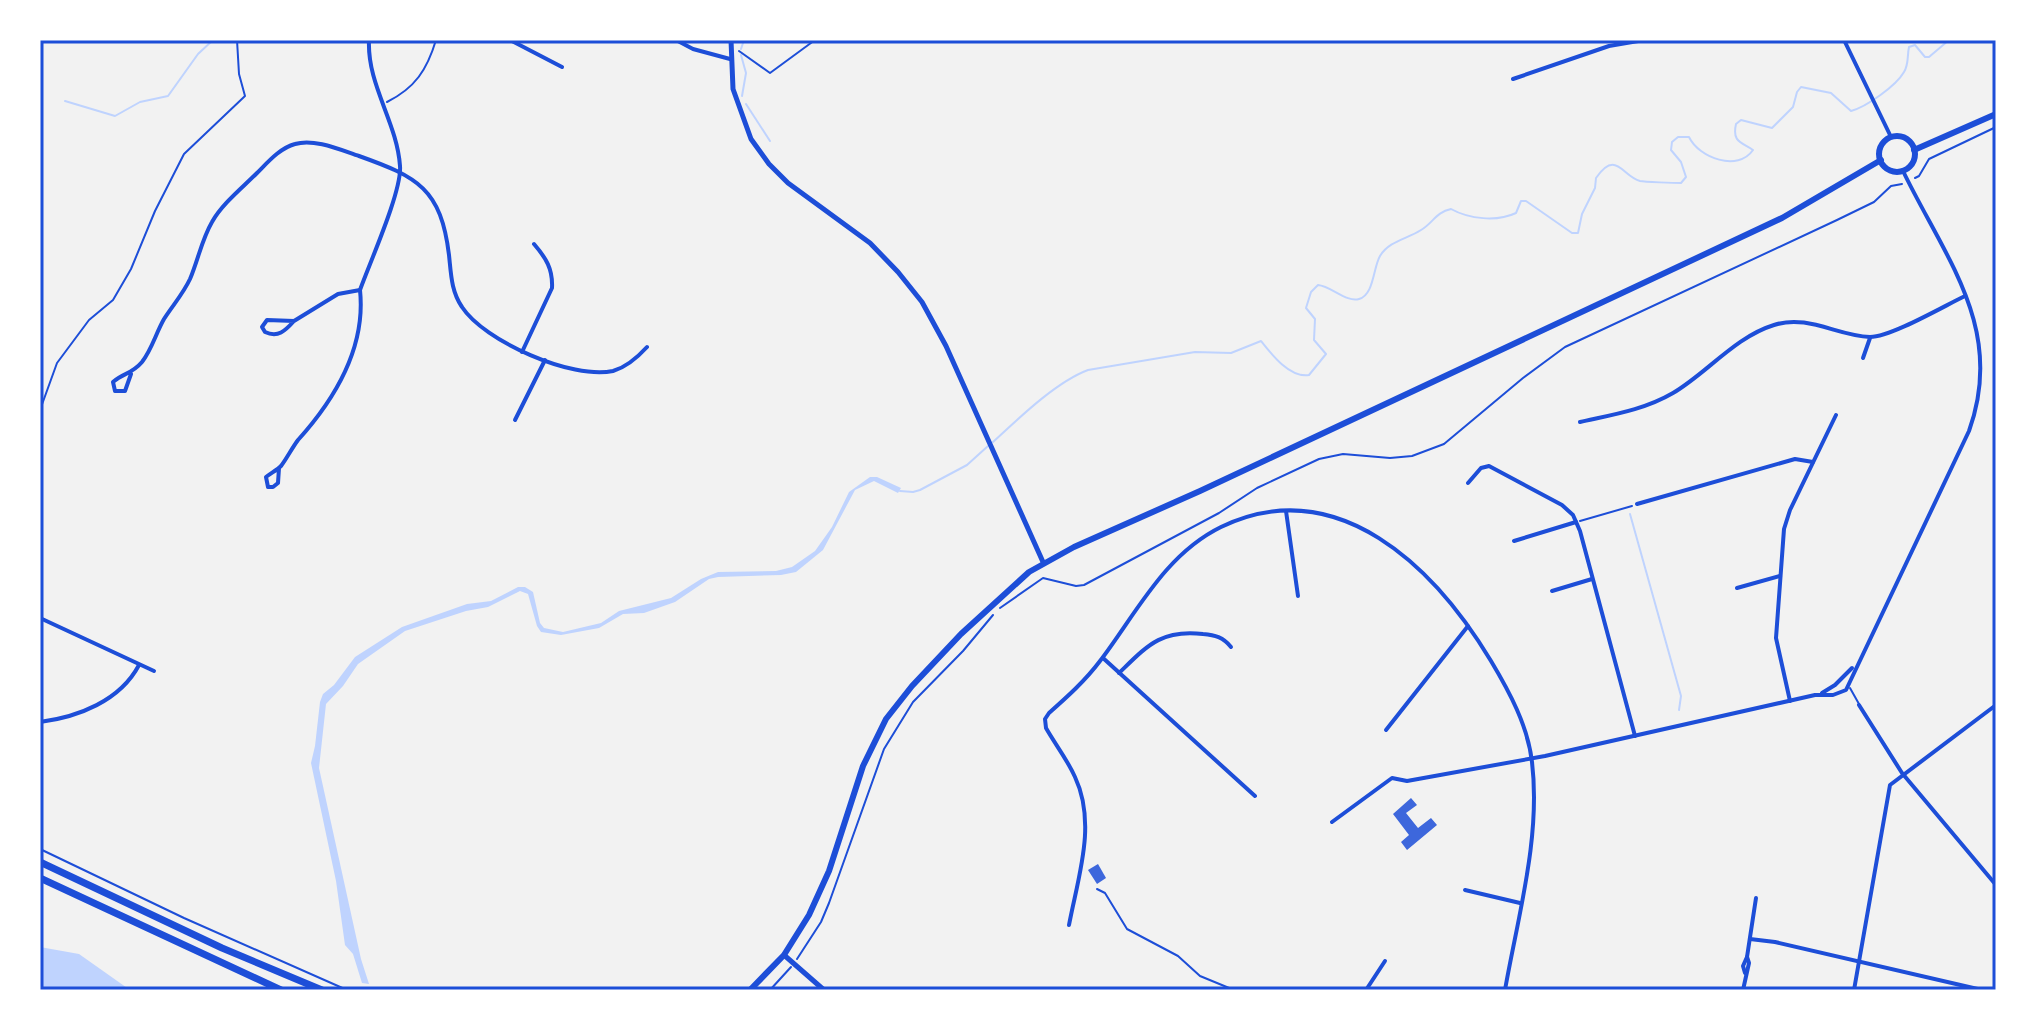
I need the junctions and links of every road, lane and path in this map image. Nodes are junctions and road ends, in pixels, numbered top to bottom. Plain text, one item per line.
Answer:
1 (237, 40) edge
2 (369, 40) edge
3 (436, 40) edge
4 (510, 40) edge
5 (676, 40) edge
6 (731, 40) edge
7 (815, 40) edge
8 (1644, 40) edge
9 (1844, 40) edge
10 (735, 50) dead end
11 (730, 59) junction
12 (562, 67) dead end
13 (1513, 79) dead end
14 (387, 101) dead end
15 (1996, 114) edge
16 (1996, 127) edge
17 (1891, 137) junction
18 (1914, 150) junction
19 (1881, 160) junction
20 (401, 171) junction
21 (1903, 171) junction
22 (1919, 176) dead end
23 (534, 244) dead end
24 (360, 290) junction
25 (1965, 296) junction
26 (294, 321) junction
27 (1870, 337) junction
28 (647, 347) dead end
29 (522, 352) junction
30 (1863, 358) dead end
31 (545, 360) junction
32 (131, 374) junction
33 (40, 410) edge
34 (1836, 415) dead end
35 (515, 420) dead end
36 (1580, 422) dead end
37 (1813, 462) junction
38 (279, 468) junction
39 (1468, 483) dead end
40 (1637, 504) joint
41 (1286, 511) junction
42 (1576, 522) junction
43 (1514, 541) dead end
44 (1043, 562) junction
45 (1780, 576) junction
46 (1592, 579) junction
47 (1737, 588) dead end
48 (1552, 591) dead end
49 (1298, 596) dead end
50 (40, 618) edge
51 (1468, 626) junction
52 (1231, 647) dead end
53 (1103, 658) junction
54 (139, 665) junction
55 (1855, 665) junction
56 (154, 671) dead end
57 (1119, 673) junction
58 (1848, 686) junction
59 (1820, 694) junction
60 (1790, 701) junction
61 (1859, 705) joint
62 (1996, 705) edge
63 (40, 722) edge
64 (1386, 730) dead end
65 (1635, 736) junction
66 (1532, 758) junction
67 (1902, 773) junction
68 (1255, 796) dead end
69 (1332, 822) dead end
70 (40, 849) edge
71 (40, 862) edge
72 (40, 878) edge
73 (1996, 885) edge
74 (1097, 889) dead end
75 (1465, 890) dead end
76 (1756, 898) dead end
77 (1520, 903) junction
78 (1069, 925) dead end
79 (1750, 939) junction
80 (784, 955) junction
81 (1385, 961) dead end
82 (1859, 961) junction
83 (788, 971) dead end
84 (281, 990) edge
85 (322, 990) edge
86 (347, 990) edge
87 (750, 990) edge
88 (770, 990) edge
89 (824, 990) edge
90 (1234, 990) edge
91 (1366, 990) edge
92 (1505, 990) edge
93 (1743, 990) edge
94 (1854, 990) edge
95 (1982, 990) edge

1 - 33 path
2 - 20 street
3 - 14 path
4 - 12 street
5 - 11 street
6 - 11 street
7 - 10 path
8 - 13 street
9 - 17 street
11 - 44 street
15 - 18 main road
16 - 22 path
17 - 18 main road
17 - 19 main road
18 - 21 main road
19 - 21 main road
19 - 44 main road
20 - 24 street
20 - 29 street
20 - 32 street
21 - 25 street
23 - 29 street
24 - 26 street
24 - 38 street
25 - 27 street
25 - 55 street
26 - 26 street
27 - 30 street
27 - 36 street
28 - 31 street
29 - 31 street
31 - 35 street
32 - 32 street
34 - 37 street
37 - 40 street
37 - 45 street
38 - 38 street
39 - 42 street
40 - 42 path
41 - 49 street
41 - 51 street
41 - 53 street
42 - 43 street
42 - 46 street
44 - 80 main road
45 - 47 street
45 - 60 street
46 - 48 street
46 - 65 street
50 - 54 street
51 - 64 street
51 - 66 street
52 - 57 street
53 - 57 street
53 - 78 street
54 - 56 street
54 - 63 street
55 - 58 street
55 - 59 street
57 - 68 street
58 - 59 street
58 - 61 lane
59 - 60 street
60 - 65 street
61 - 67 street
62 - 67 street
65 - 66 street
66 - 69 street
66 - 77 street
67 - 73 street
67 - 82 street
70 - 86 path
71 - 85 highway
72 - 84 highway
74 - 90 path
75 - 77 street
76 - 79 street
77 - 92 street
79 - 82 street
79 - 93 street
80 - 87 main road
80 - 89 street
81 - 91 street
82 - 94 street
82 - 95 street
83 - 88 path

